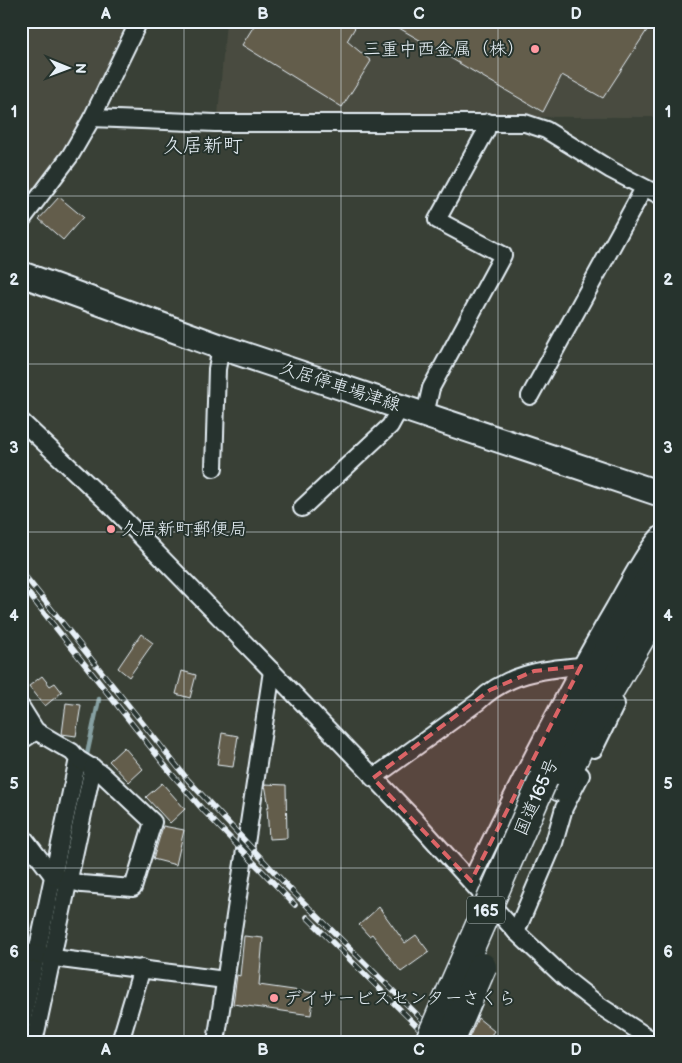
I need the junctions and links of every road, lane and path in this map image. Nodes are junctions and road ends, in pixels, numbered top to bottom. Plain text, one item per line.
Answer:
1 (139, 21) edge
2 (92, 118) junction
3 (488, 122) junction
4 (644, 188) junction
5 (661, 196) edge
6 (21, 221) edge
7 (21, 274) edge
8 (221, 347) junction
9 (530, 396) dead end
10 (401, 406) junction
11 (425, 415) junction
12 (21, 421) edge
13 (214, 468) dead end
14 (661, 494) edge
15 (302, 508) dead end
16 (661, 534) edge
17 (661, 561) edge
18 (661, 603) edge
19 (661, 625) edge
20 (580, 666) junction
21 (272, 671) junction
22 (21, 707) edge
23 (36, 731) junction
24 (21, 741) edge
25 (86, 763) junction
26 (373, 778) junction
27 (552, 783) junction
28 (21, 834) edge
29 (61, 878) junction
30 (471, 881) junction
31 (516, 932) junction
32 (40, 955) edge
33 (142, 968) junction
34 (225, 980) junction
35 (21, 1028) edge
36 (34, 1042) edge
37 (120, 1042) edge
38 (216, 1042) edge
39 (429, 1042) edge
40 (450, 1042) edge
41 (654, 1042) edge

1 - 2 street
2 - 3 street
2 - 6 street
3 - 4 street
3 - 11 street
4 - 5 street
4 - 9 street
7 - 8 main road, 久居停車場津線
8 - 10 main road, 久居停車場津線
8 - 13 street
10 - 11 main road, 久居停車場津線
10 - 15 street
11 - 14 main road, 久居停車場津線
12 - 21 street
16 - 20 street, 国道165号 / 165
17 - 27 highway, 国道165号 / 165
18 - 27 highway, 国道165号 / 165
19 - 31 street, 国道165号 / 165
20 - 26 street
20 - 30 street, 国道165号 / 165
21 - 26 street
21 - 34 street
22 - 23 street
23 - 24 street
23 - 25 street
25 - 29 street
25 - 29 street
26 - 30 street
27 - 39 highway, 国道165号 / 165, bridge
27 - 40 highway, 国道165号 / 165, bridge
28 - 29 street
29 - 32 street
30 - 31 street
31 - 41 street
32 - 33 street
32 - 35 street
32 - 36 street
33 - 34 street
33 - 37 street
34 - 38 street

